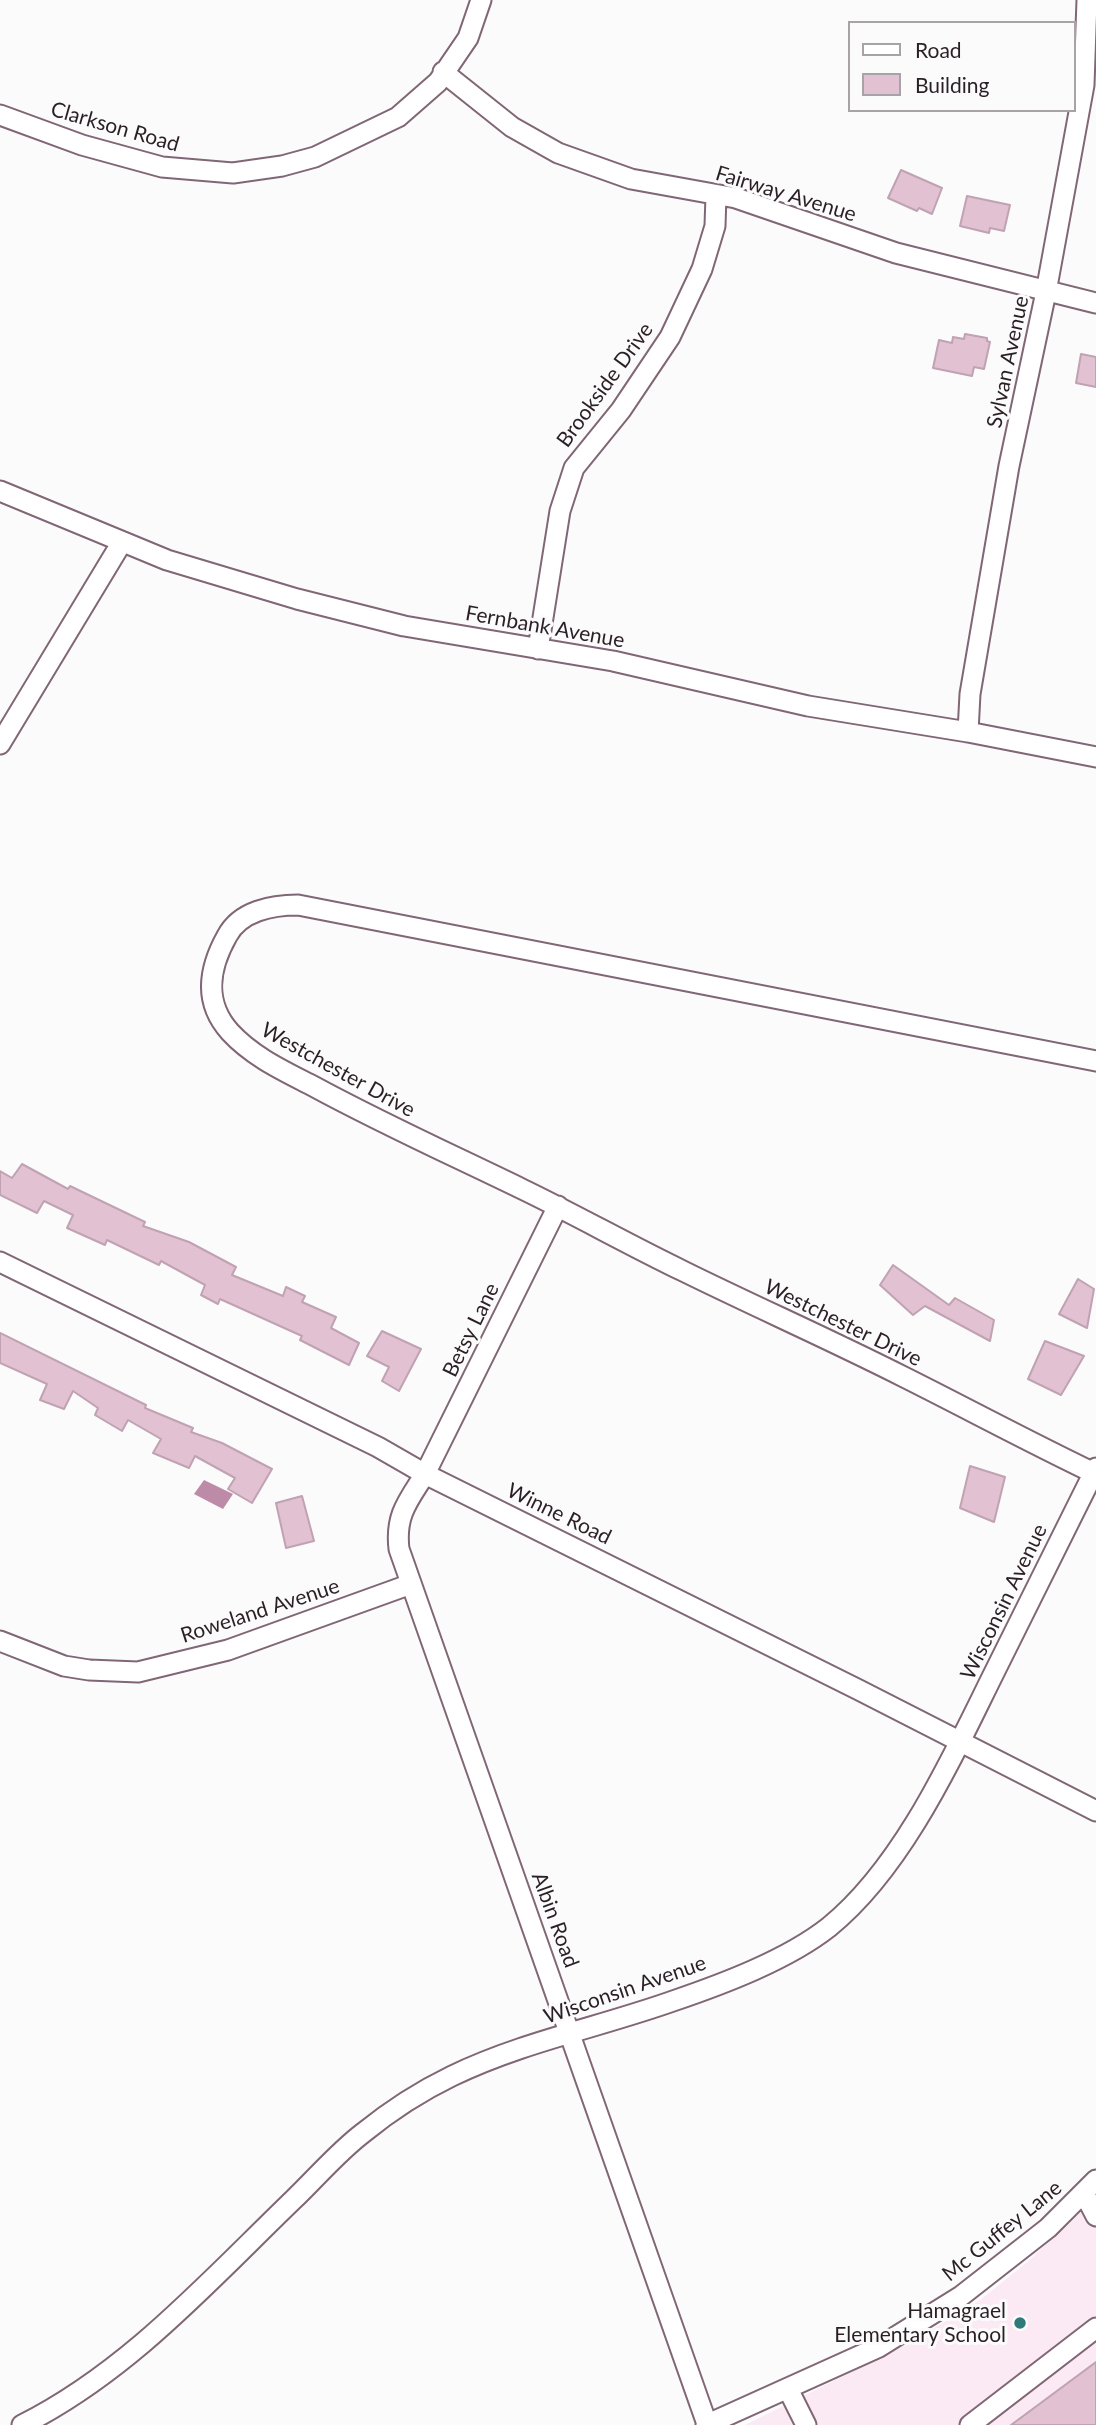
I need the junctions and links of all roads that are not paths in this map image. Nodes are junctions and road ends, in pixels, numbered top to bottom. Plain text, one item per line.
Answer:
1 (481, 0) edge
2 (1087, 0) edge
3 (443, 72) junction
4 (0, 115) edge
5 (716, 195) junction
6 (1046, 292) junction
7 (1096, 303) edge
8 (0, 491) edge
9 (122, 542) junction
10 (537, 649) junction
11 (968, 732) junction
12 (0, 744) edge
13 (1096, 757) edge
14 (1096, 1061) edge
15 (558, 1206) junction
16 (0, 1262) edge
17 (1095, 1472) edge
18 (425, 1474) junction
19 (411, 1584) junction
20 (0, 1641) edge
21 (960, 1741) junction
22 (1096, 1811) edge
23 (571, 2033) junction
24 (1090, 2187) edge
25 (1096, 2216) edge
26 (1096, 2328) edge
27 (788, 2389) junction
28 (22, 2425) edge
29 (707, 2425) edge
30 (806, 2425) edge
31 (970, 2425) edge

1 - 3 street, Clarkson Road
2 - 6 street, Sylvan Avenue
3 - 4 street, Clarkson Road
3 - 5 street, Fairway Avenue
5 - 6 street, Fairway Avenue
5 - 10 street, Brookside Drive
6 - 7 street, Fairway Avenue
6 - 11 street, Sylvan Avenue
8 - 9 street, Fernbank Avenue
9 - 10 street, Fernbank Avenue
9 - 12 street
10 - 11 street, Fernbank Avenue
11 - 13 street, Fernbank Avenue
14 - 15 street, Westchester Drive
15 - 17 street, Westchester Drive
15 - 18 street, Betsy Lane
16 - 18 street, Winne Road
17 - 21 street, Wisconsin Avenue
18 - 19 street, Albin Road
18 - 21 street, Winne Road
19 - 20 street, Roweland Avenue
19 - 23 street, Albin Road
21 - 22 street, Winne Road
21 - 23 street, Wisconsin Avenue
23 - 28 street, Wisconsin Avenue
23 - 29 street, Albin Road
24 - 25 street
24 - 27 street, Mc Guffey Lane
26 - 31 street
27 - 29 street, Mc Guffey Lane
27 - 30 street

